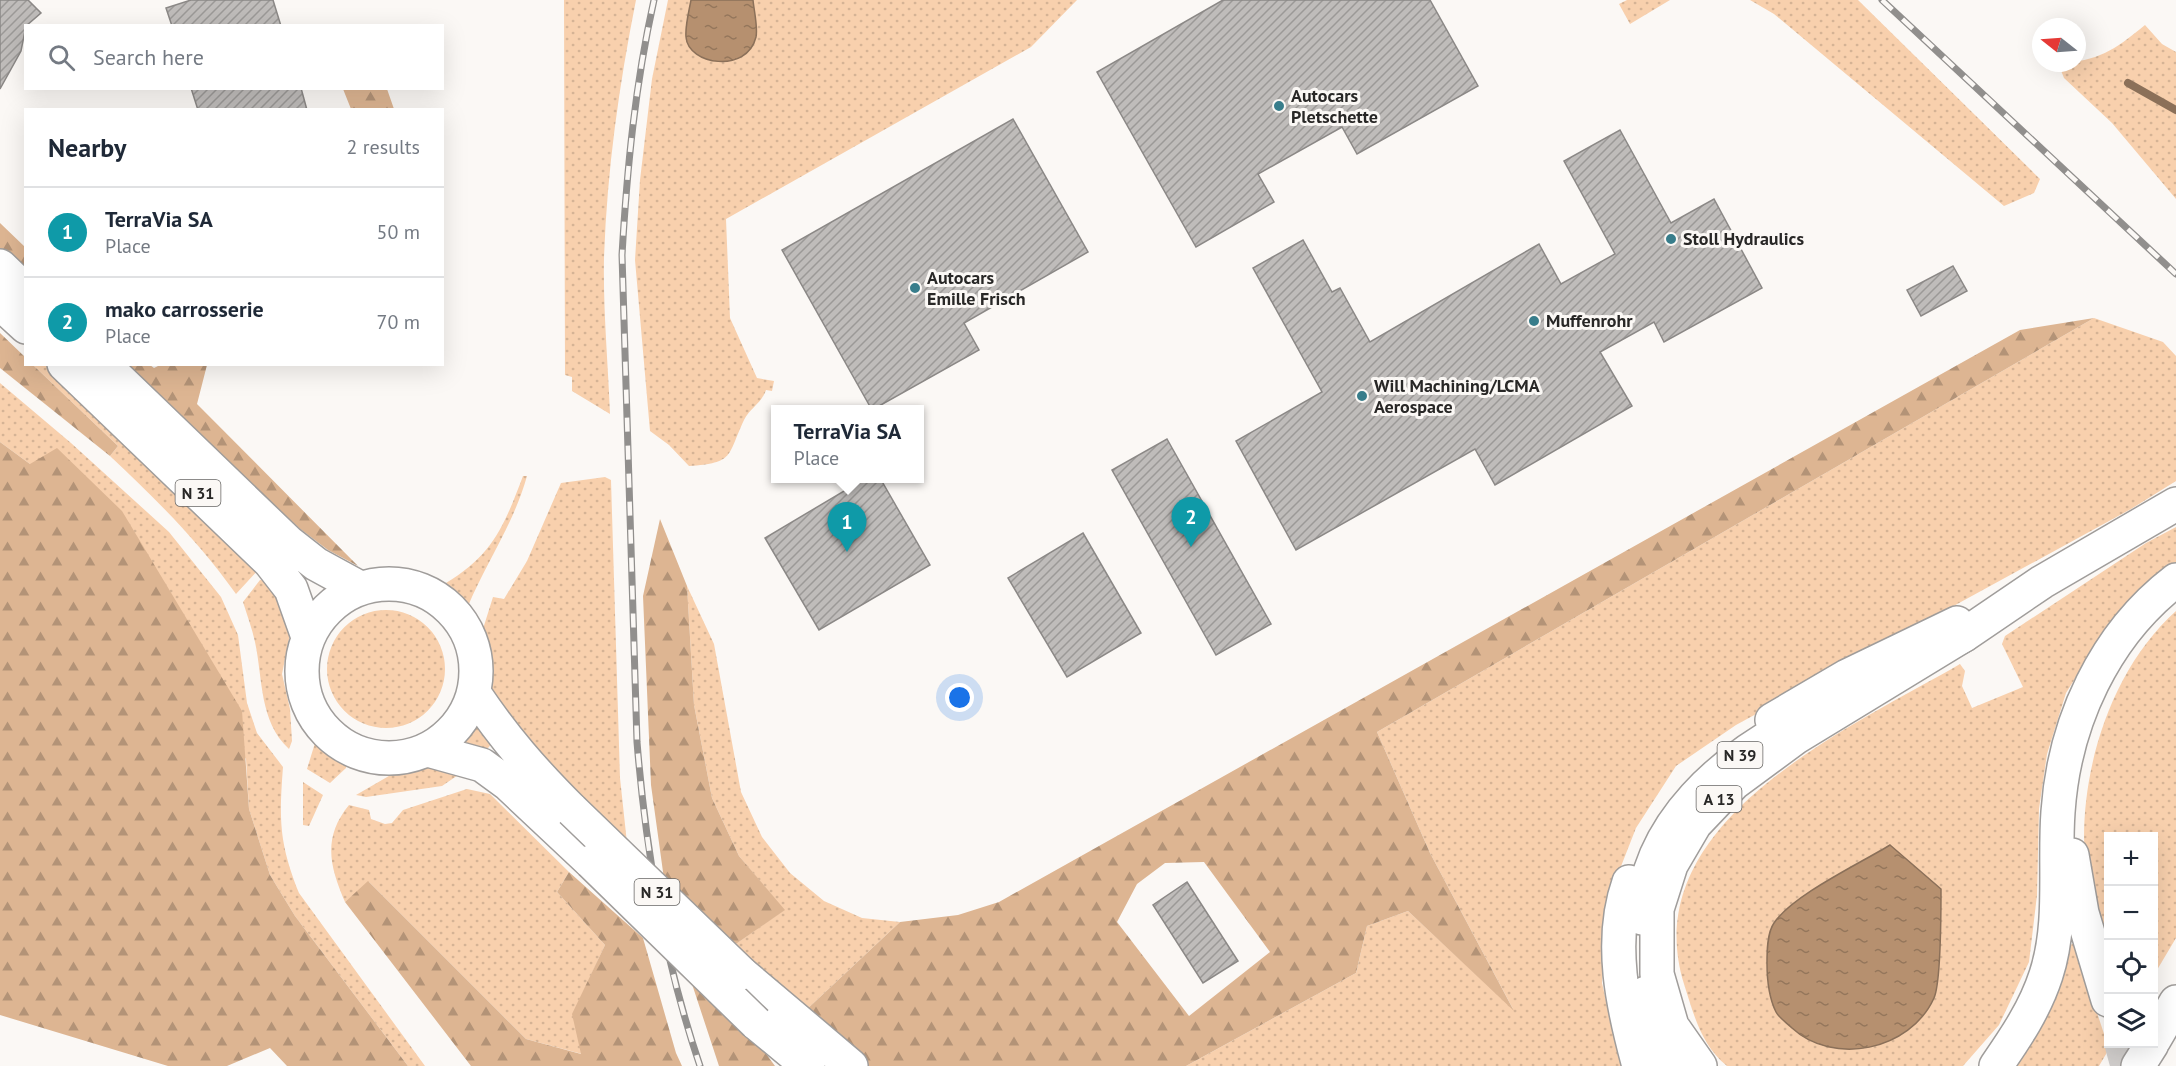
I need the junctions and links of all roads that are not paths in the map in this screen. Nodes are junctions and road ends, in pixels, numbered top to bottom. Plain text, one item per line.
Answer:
1 (0, 266) edge
2 (24, 289) edge
3 (0, 303) edge
4 (24, 325) edge
5 (66, 366) edge
6 (105, 366) edge
7 (2176, 504) edge
8 (2176, 580) edge
9 (2042, 582) junction
10 (360, 588) junction
11 (2176, 597) edge
12 (1964, 635) junction
13 (308, 637) junction
14 (474, 693) junction
15 (428, 750) junction
16 (2107, 994) edge
17 (2176, 1002) edge
18 (2158, 1033) edge
19 (2149, 1048) edge
20 (808, 1066) edge
21 (850, 1066) edge
22 (1639, 1066) edge
23 (1668, 1066) edge
24 (1700, 1066) edge
25 (1996, 1066) edge
26 (2138, 1066) edge

1 - 2 main road
3 - 4 main road
5 - 13 main road, N 31
6 - 10 main road, N 31
7 - 9 main road, N 39
8 - 25 main road
9 - 12 main road, N 39
9 - 22 main road, N 39
10 - 13 main road
10 - 14 main road
11 - 16 main road
12 - 23 main road, N 39
12 - 24 main road, A 13
13 - 15 main road
14 - 15 main road
14 - 21 main road, N 31, bridge
15 - 20 main road, N 31, bridge
17 - 18 main road
19 - 26 main road

